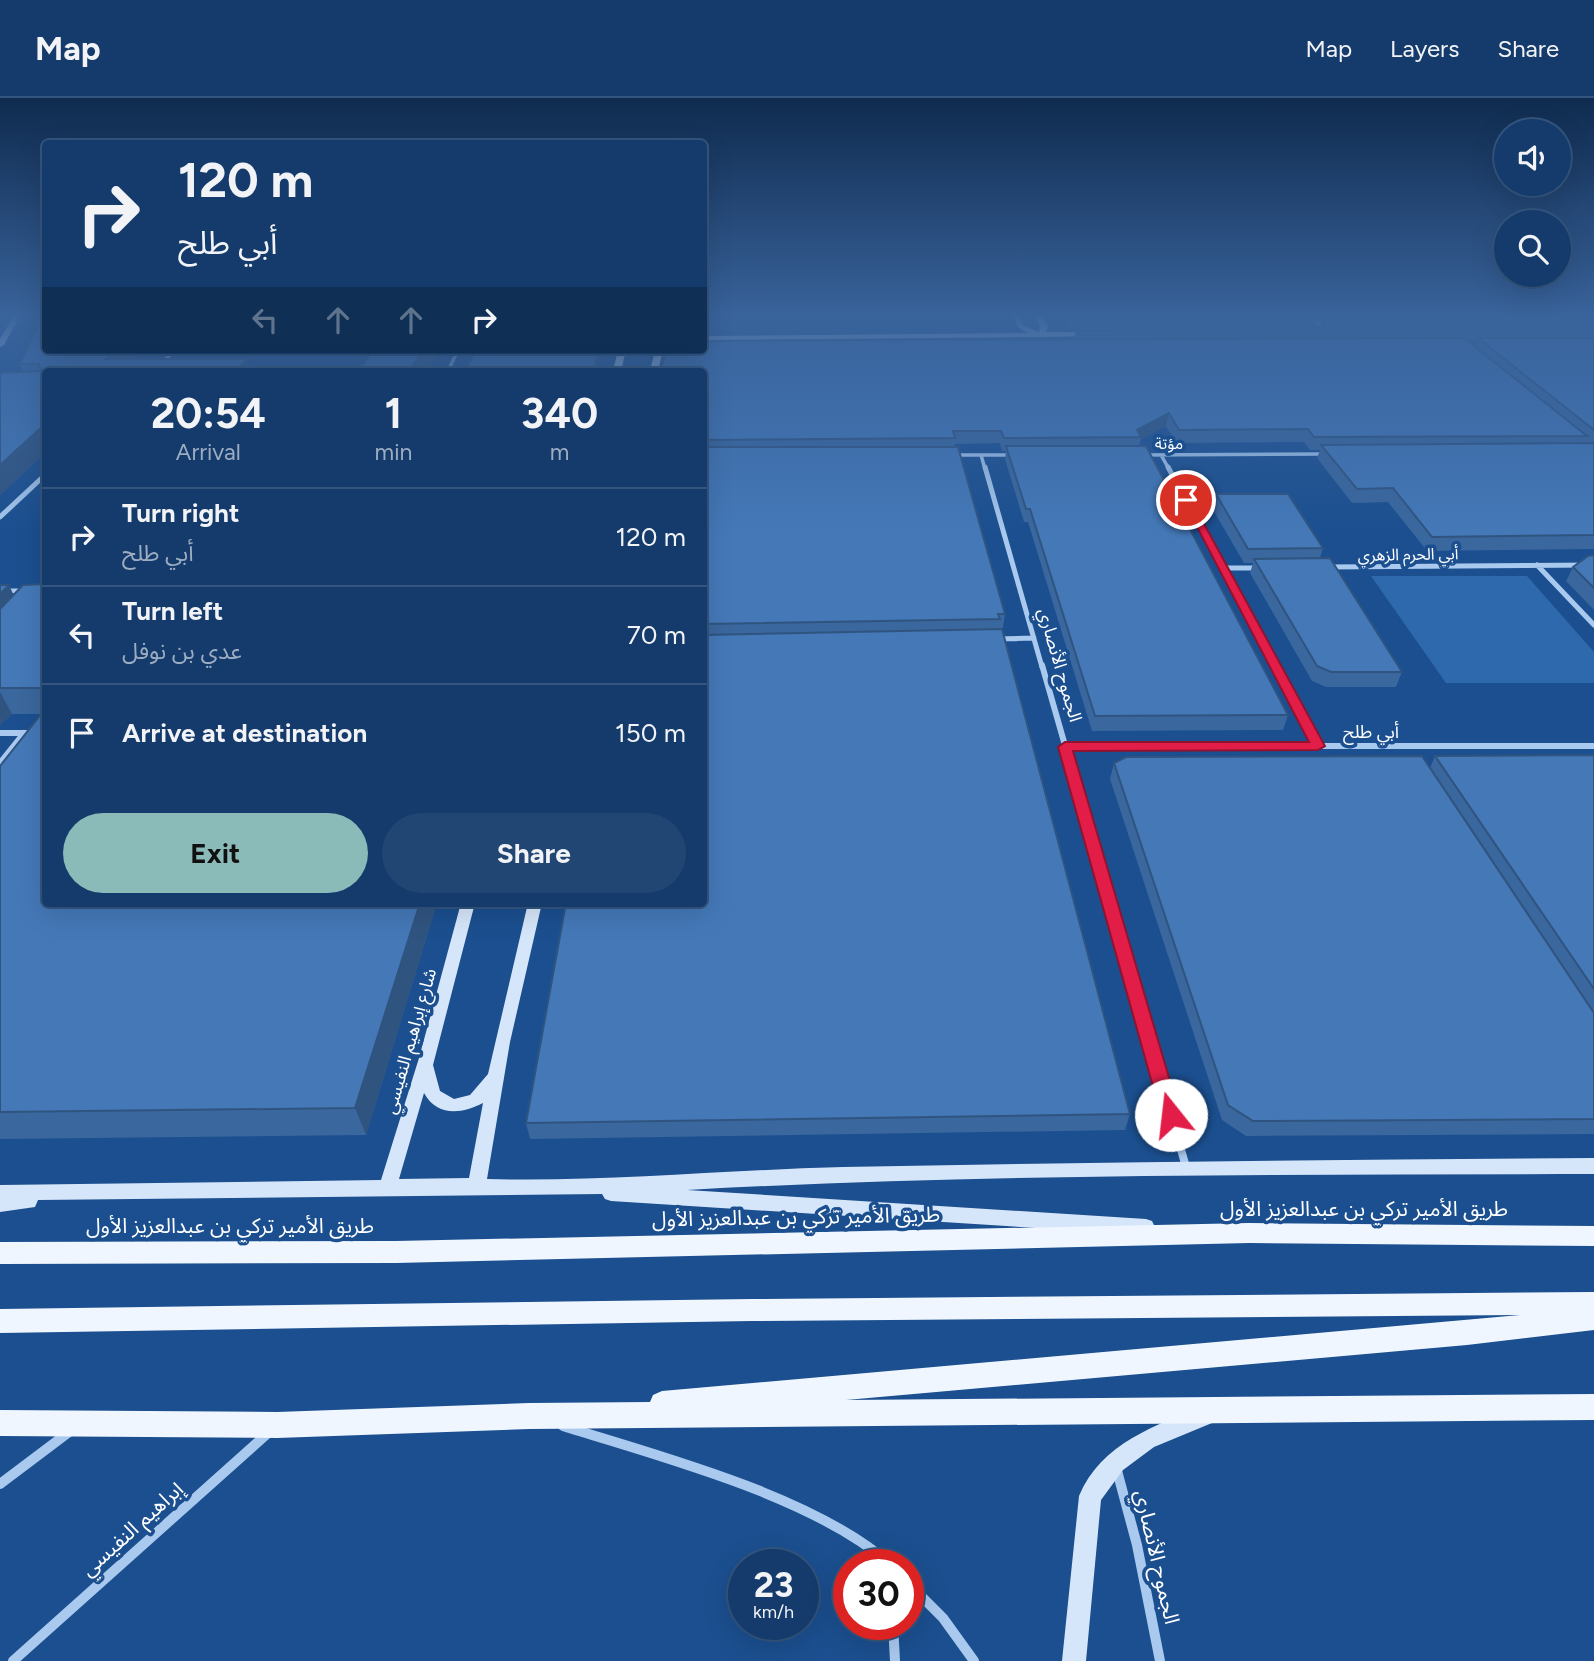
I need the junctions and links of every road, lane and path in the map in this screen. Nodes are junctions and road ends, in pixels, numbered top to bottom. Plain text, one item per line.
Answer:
1 (1328, 454) edge
2 (981, 455) junction
3 (1023, 455) edge
4 (1134, 455) edge
5 (1161, 455) junction
6 (939, 456) edge
7 (42, 478) edge
8 (0, 517) edge
9 (1537, 565) junction
10 (1594, 565) edge
11 (1222, 568) junction
12 (1274, 568) edge
13 (1327, 568) edge
14 (0, 591) edge
15 (42, 592) edge
16 (42, 596) edge
17 (36, 602) edge
18 (1594, 625) edge
19 (1034, 638) junction
20 (992, 639) edge
21 (0, 733) edge
22 (24, 733) junction
23 (42, 733) edge
24 (1318, 746) junction
25 (1405, 746) junction
26 (1594, 746) edge
27 (1065, 747) junction
28 (1413, 758) edge
29 (0, 763) edge
30 (467, 907) edge
31 (533, 907) edge
32 (502, 1042) junction
33 (427, 1058) junction
34 (1594, 1166) edge
35 (1186, 1167) junction
36 (477, 1186) junction
37 (387, 1188) junction
38 (547, 1189) junction
39 (149, 1191) junction
40 (0, 1193) edge
41 (0, 1204) edge
42 (1249, 1233) junction
43 (1594, 1236) edge
44 (0, 1253) edge
45 (1594, 1303) edge
46 (1594, 1318) edge
47 (0, 1321) edge
48 (1594, 1406) edge
49 (1223, 1410) junction
50 (529, 1416) junction
51 (82, 1422) junction
52 (0, 1423) edge
53 (277, 1425) junction
54 (1115, 1462) junction
55 (0, 1485) edge
56 (874, 1549) edge
57 (924, 1599) edge
58 (894, 1640) edge
59 (13, 1661) edge
60 (895, 1661) edge
61 (974, 1661) edge
62 (1074, 1661) edge
63 (1160, 1661) edge

1 - 5 street, مؤتة
2 - 3 street
2 - 6 street
2 - 19 street, الجموح الأنصاري
4 - 5 street, مؤتة
5 - 11 street
7 - 8 street
9 - 10 street, أبي الحرم الزهري
9 - 13 street, أبي الحرم الزهري
9 - 18 street
11 - 12 street
11 - 24 street
14 - 15 street
16 - 17 street
19 - 20 street
19 - 27 street, الجموح الأنصاري
21 - 22 street
22 - 23 street
22 - 29 street
24 - 25 street, أبي طلح
24 - 27 street, أبي طلح
25 - 26 street, أبي طلح
25 - 28 street
27 - 35 street, الجموح الأنصاري
30 - 33 street, شارع إبراهيم النفيسي
31 - 32 street
32 - 33 street
32 - 36 street
33 - 37 street, شارع إبراهيم النفيسي
34 - 35 street
35 - 38 street
36 - 37 street
36 - 38 street
37 - 39 street
38 - 42 street
39 - 40 street
39 - 41 street
42 - 43 main road, طريق الأمير تركي بن عبدالعزيز الأول
42 - 44 main road, طريق الأمير تركي بن عبدالعزيز الأول
45 - 47 main road
46 - 50 main road
48 - 49 main road
49 - 50 main road
49 - 54 street
50 - 53 main road
50 - 56 street
51 - 52 main road
51 - 53 main road
51 - 55 street
53 - 59 street, إبراهيم النفيسي
54 - 62 street
54 - 63 street, الجموح الأنصاري
57 - 61 street
58 - 60 street

